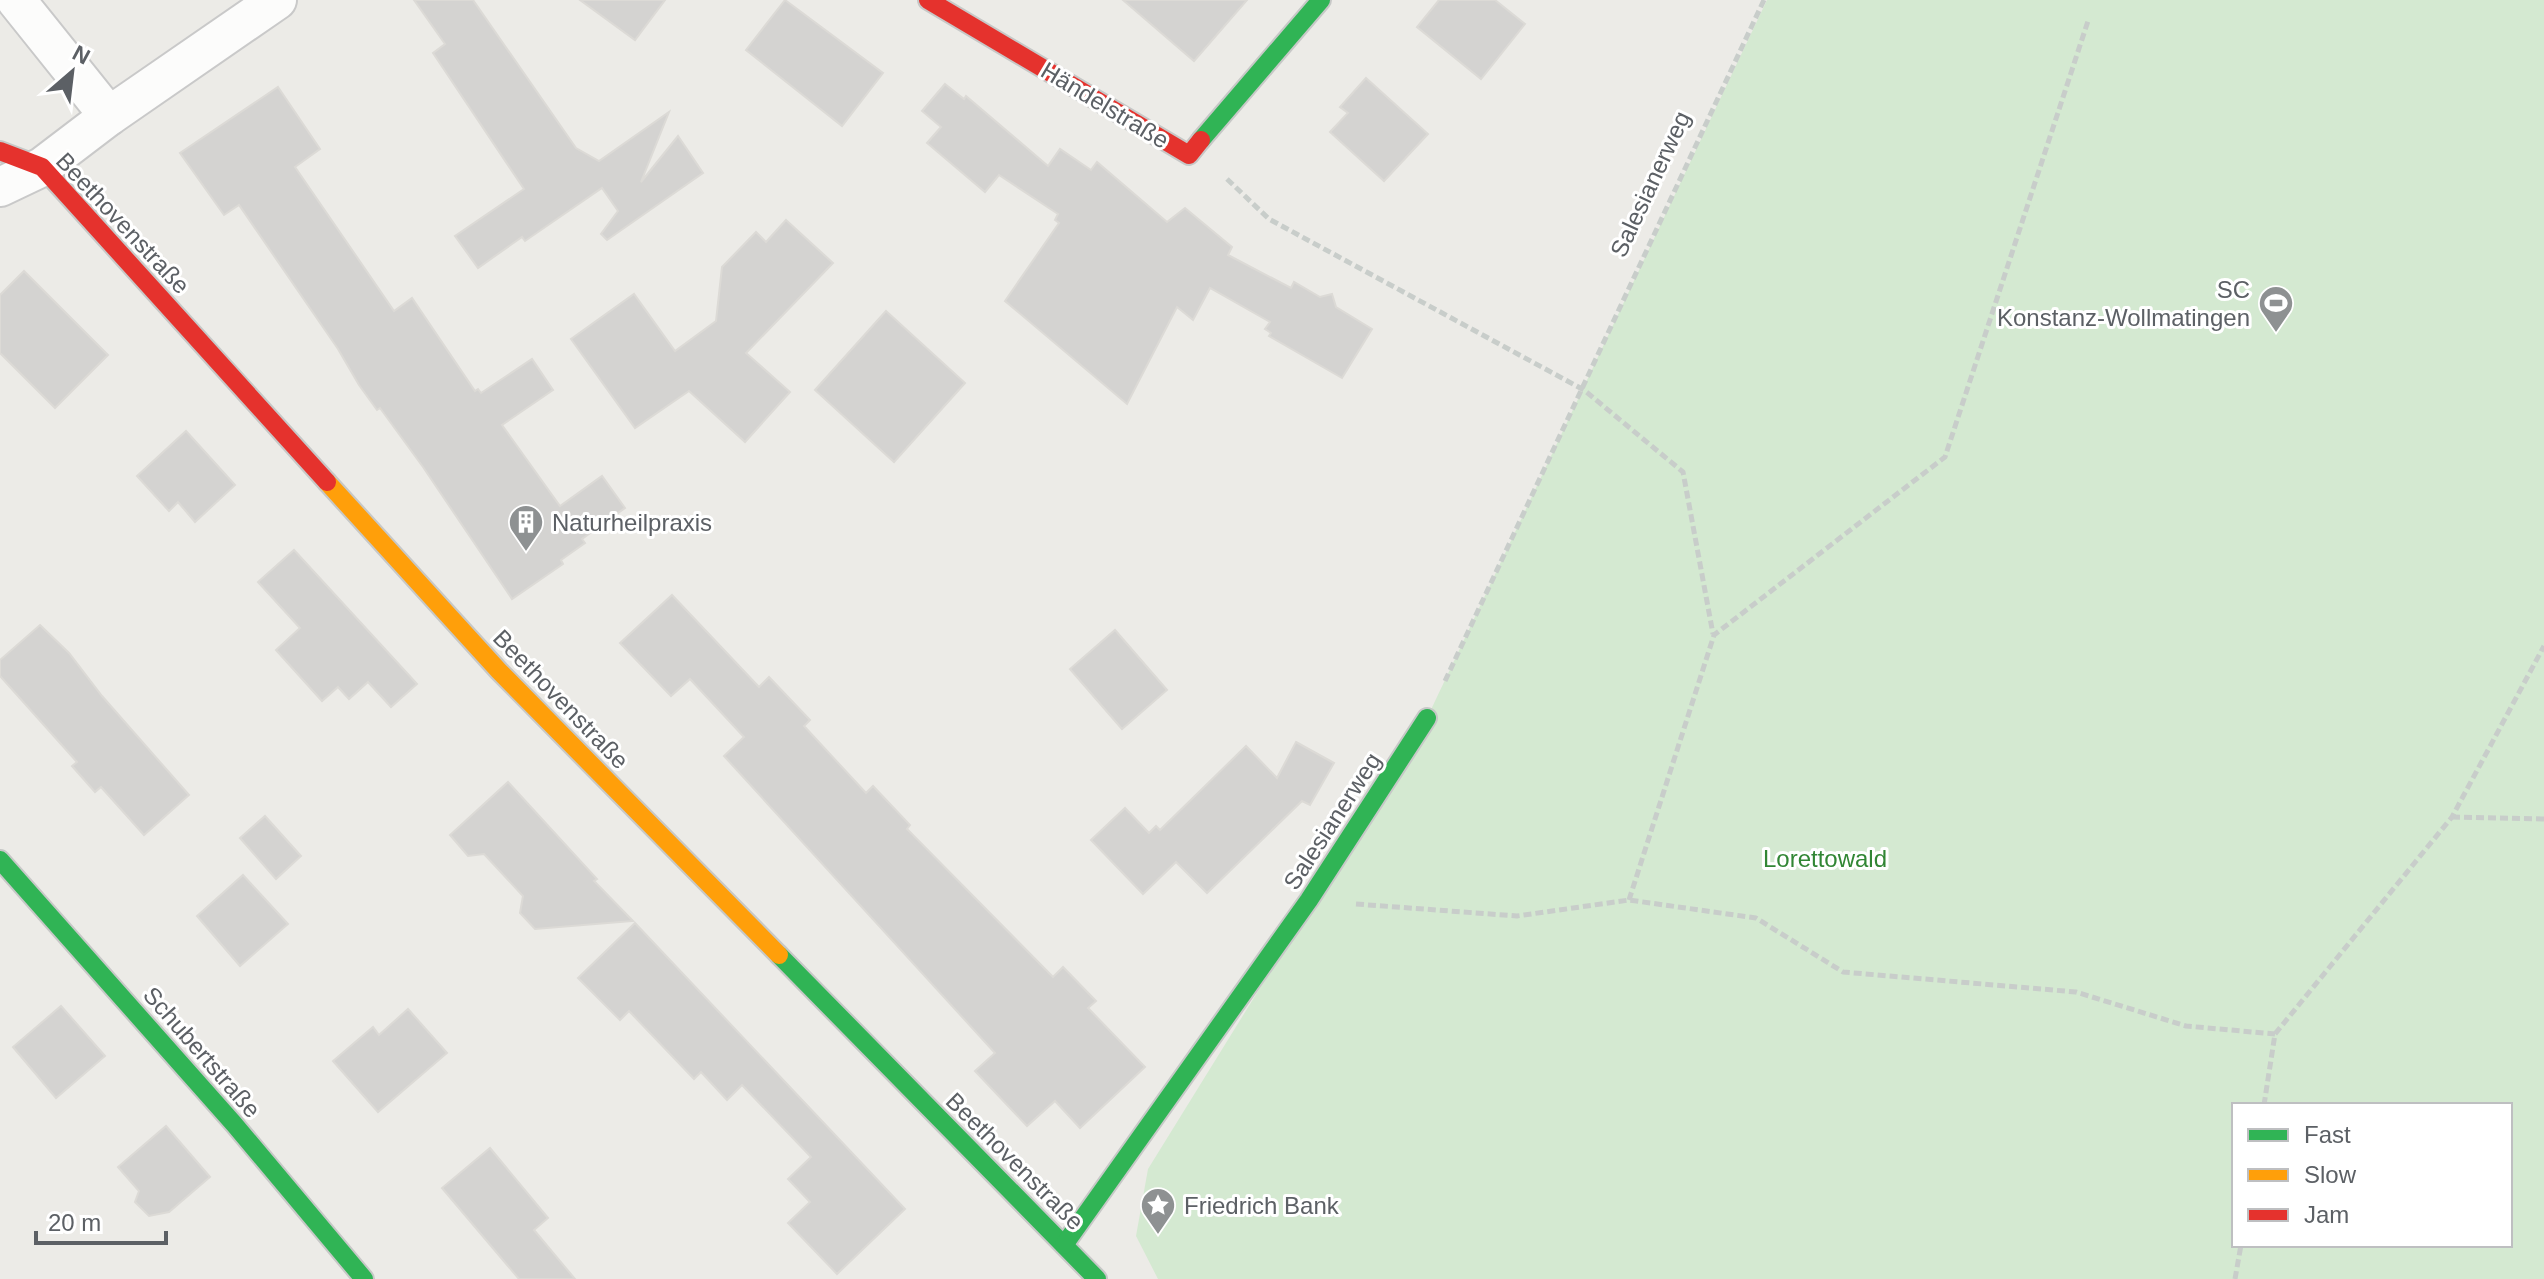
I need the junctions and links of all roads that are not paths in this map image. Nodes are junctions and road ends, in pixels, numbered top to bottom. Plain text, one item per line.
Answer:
1 (16, 0) edge
2 (277, 0) edge
3 (928, 0) edge
4 (1321, 0) edge
5 (109, 116) junction
6 (0, 151) edge
7 (42, 167) junction
8 (0, 187) edge
9 (1427, 718) road end
10 (0, 860) edge
11 (1064, 1245) junction
12 (364, 1279) edge
13 (1097, 1279) edge

1 - 5 street
2 - 5 street
3 - 4 street, Händelstraße
5 - 7 street
6 - 7 street, Beethovenstraße
7 - 8 street
7 - 11 street, Beethovenstraße
9 - 11 street, Salesianerweg
10 - 12 street, Schubertstraße
11 - 13 street, Beethovenstraße

